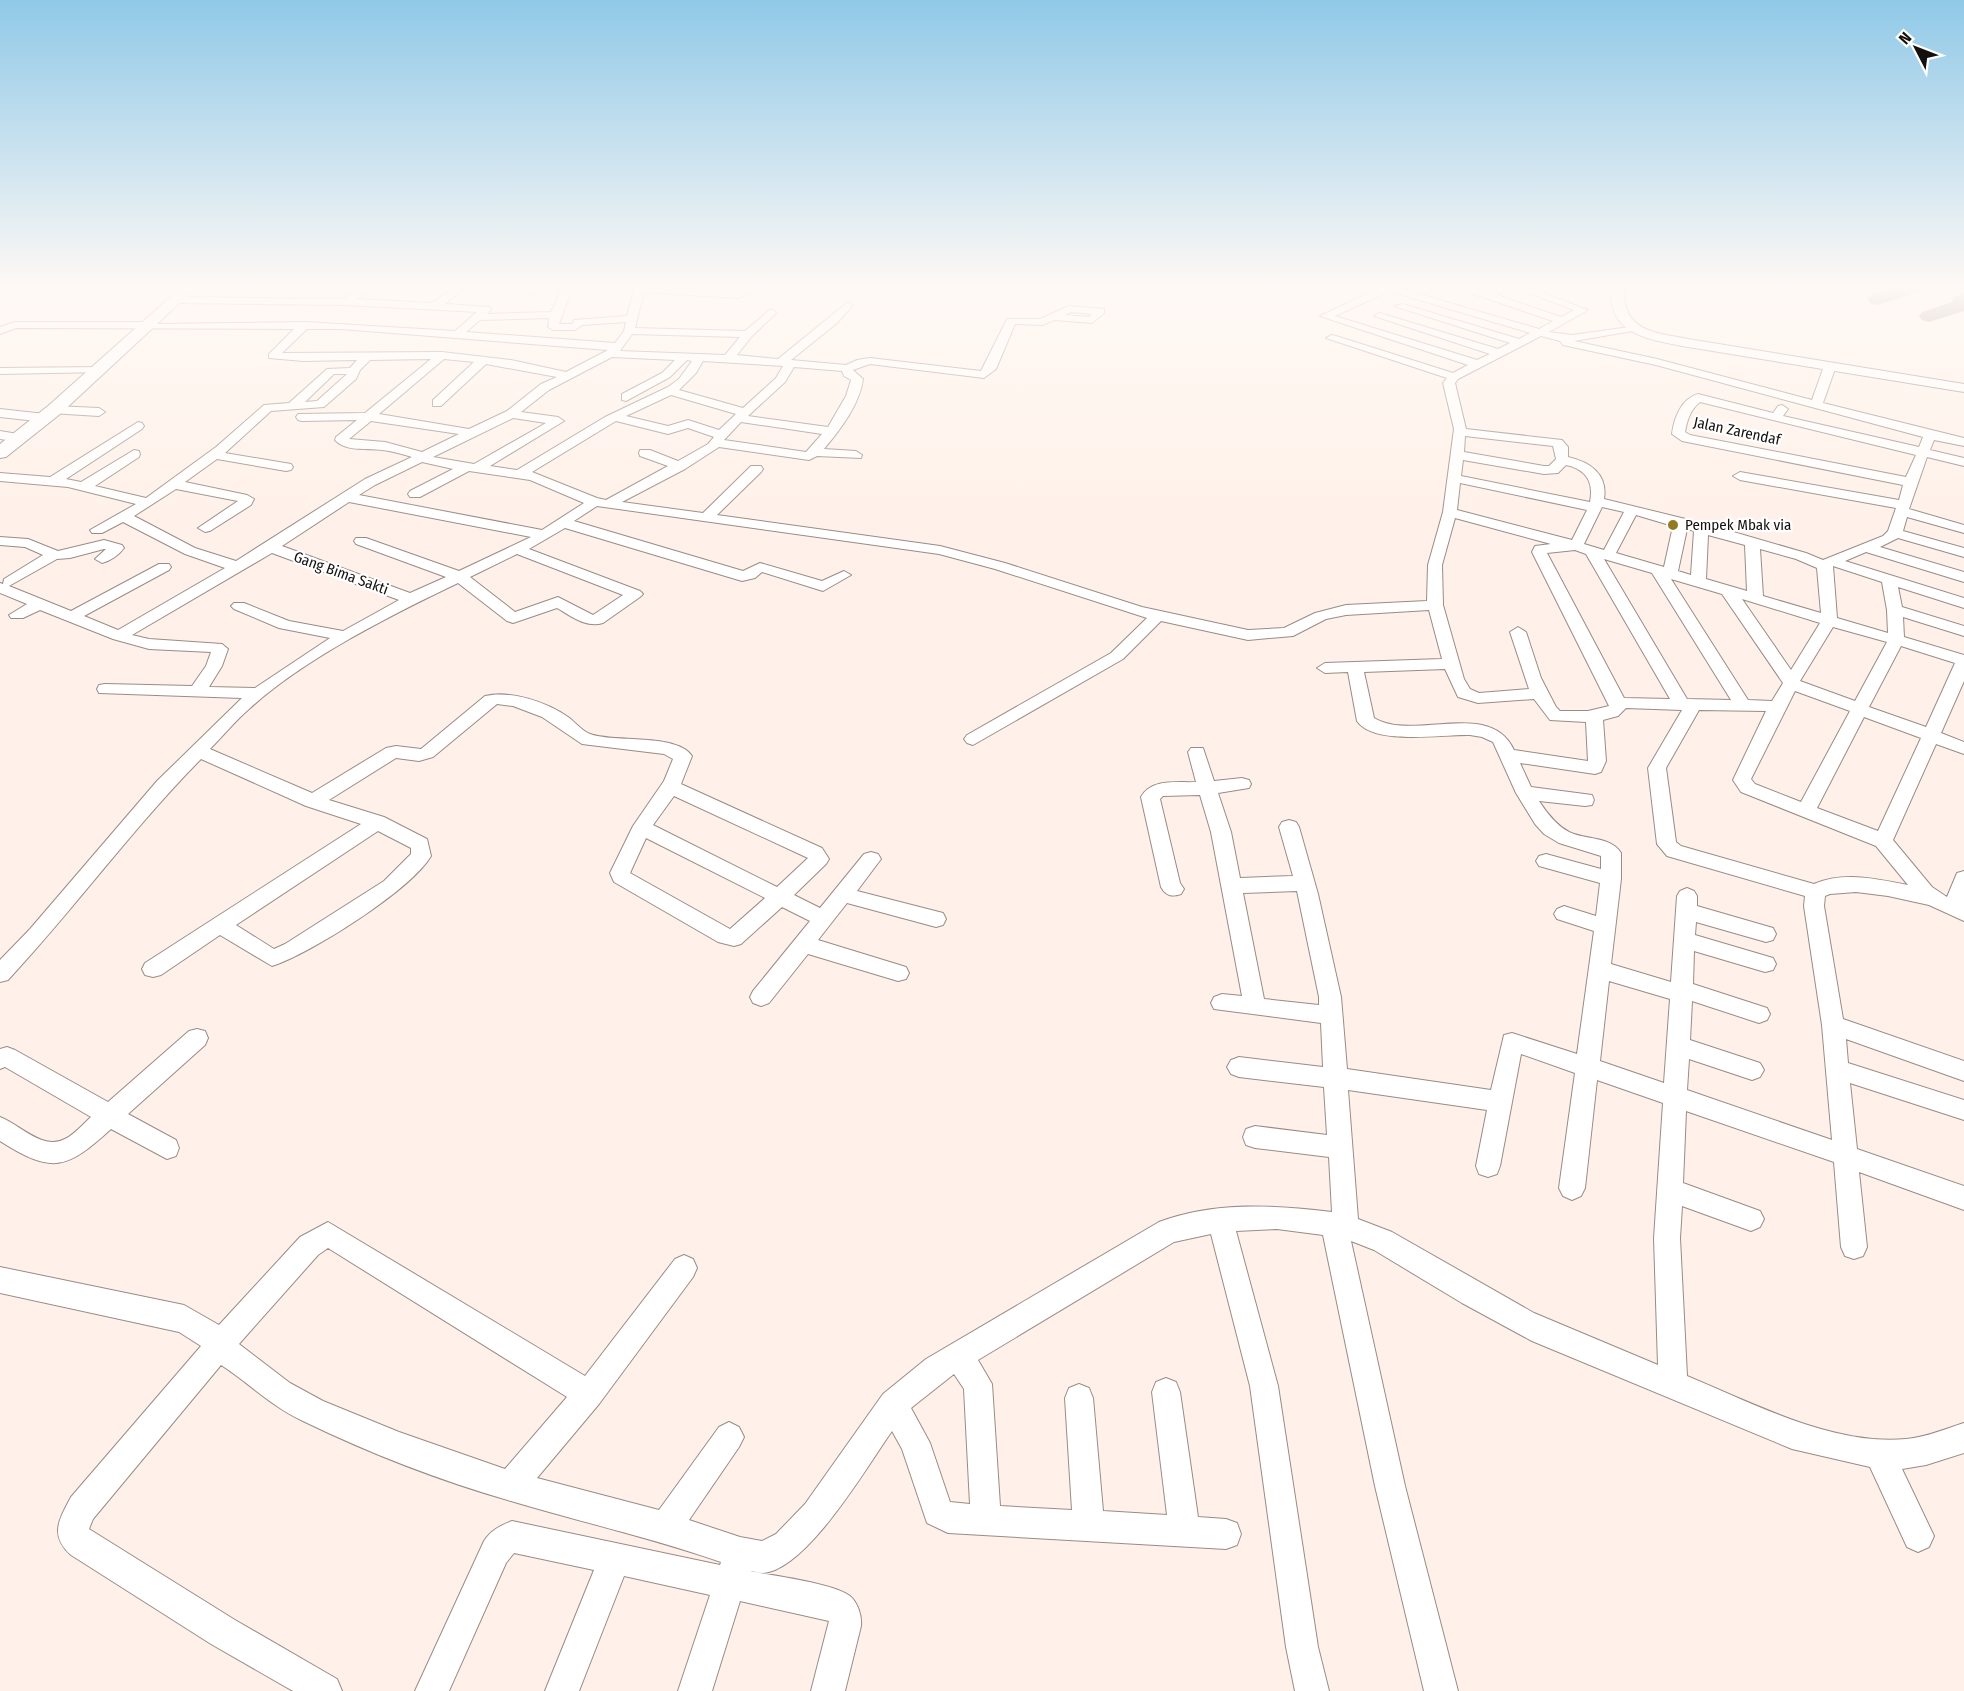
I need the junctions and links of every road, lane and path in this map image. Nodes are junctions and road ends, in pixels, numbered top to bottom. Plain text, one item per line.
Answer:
1 (105, 365) edge
2 (359, 365) edge
3 (430, 365) edge
4 (478, 365) edge
5 (514, 365) edge
6 (593, 365) edge
7 (676, 365) edge
8 (696, 365) edge
9 (785, 365) edge
10 (805, 365) edge
11 (855, 365) edge
12 (902, 365) edge
13 (992, 365) edge
14 (1416, 365) edge
15 (1475, 365) edge
16 (1668, 365) edge
17 (1823, 365) edge
18 (1830, 366) junction
19 (847, 369) junction
20 (99, 370) junction
21 (0, 371) edge
22 (354, 371) junction
23 (569, 376) junction
24 (1454, 377) junction
25 (1964, 388) edge
26 (670, 391) junction
27 (626, 397) dead end
28 (1794, 399) junction
29 (437, 403) dead end
30 (1816, 405) junction
31 (293, 406) junction
32 (99, 412) dead end
33 (0, 413) edge
34 (49, 414) junction
35 (511, 414) junction
36 (741, 415) junction
37 (369, 417) junction
38 (615, 417) junction
39 (1776, 418) junction
40 (252, 421) junction
41 (138, 426) dead end
42 (829, 431) junction
43 (1460, 432) junction
44 (469, 433) junction
45 (0, 435) edge
46 (1930, 435) junction
47 (20, 438) junction
48 (720, 439) junction
49 (1964, 442) edge
50 (814, 452) junction
51 (1922, 452) junction
52 (0, 453) edge
53 (645, 453) dead end
54 (134, 454) dead end
55 (214, 455) junction
56 (856, 455) dead end
57 (1457, 455) junction
58 (422, 457) junction
59 (1563, 460) junction
60 (1964, 462) edge
61 (680, 466) junction
62 (286, 467) dead end
63 (472, 468) junction
64 (756, 469) dead end
65 (521, 473) junction
66 (1740, 476) dead end
67 (0, 477) edge
68 (1453, 478) junction
69 (52, 480) junction
70 (1911, 482) junction
71 (173, 484) junction
72 (85, 486) junction
73 (416, 494) dead end
74 (347, 497) junction
75 (148, 503) junction
76 (601, 503) junction
77 (1596, 504) junction
78 (1904, 509) junction
79 (1632, 510) junction
80 (1450, 512) junction
81 (125, 517) junction
82 (706, 518) junction
83 (1682, 522) junction
84 (564, 523) junction
85 (1963, 524) edge
86 (1701, 527) junction
87 (206, 528) dead end
88 (97, 530) dead end
89 (1895, 533) junction
90 (544, 536) junction
91 (0, 541) edge
92 (361, 541) dead end
93 (1752, 542) junction
94 (1576, 546) junction
95 (270, 547) junction
96 (1867, 548) junction
97 (517, 549) junction
98 (1600, 553) junction
99 (1964, 553) edge
100 (54, 555) junction
101 (102, 559) dead end
102 (1828, 564) junction
103 (164, 567) dead end
104 (238, 567) junction
105 (1664, 571) junction
106 (844, 575) dead end
107 (459, 576) junction
108 (1964, 577) edge
109 (1889, 580) junction
110 (1698, 581) junction
111 (4, 585) edge
112 (1728, 591) junction
113 (1755, 598) junction
114 (411, 599) junction
115 (1964, 603) edge
116 (40, 604) junction
117 (1435, 605) junction
118 (239, 606) dead end
119 (1895, 610) junction
120 (17, 615) dead end
121 (1157, 616) junction
122 (71, 617) junction
123 (1829, 620) junction
124 (1964, 631) edge
125 (1518, 632) dead end
126 (119, 636) junction
127 (345, 636) junction
128 (1896, 640) junction
129 (1964, 661) edge
130 (1452, 664) junction
131 (1325, 668) dead end
132 (1355, 668) junction
133 (1792, 684) junction
134 (105, 688) dead end
135 (197, 691) junction
136 (257, 693) junction
137 (1540, 693) junction
138 (1618, 703) junction
139 (1688, 704) junction
140 (1743, 705) junction
141 (1777, 706) junction
142 (1861, 709) junction
143 (1594, 715) junction
144 (1930, 735) junction
145 (973, 739) dead end
146 (1964, 748) edge
147 (197, 750) junction
148 (1197, 752) dead end
149 (1508, 755) junction
150 (1242, 784) dead end
151 (669, 786) junction
152 (1207, 788) junction
153 (1526, 793) junction
154 (1585, 800) dead end
155 (313, 801) junction
156 (1806, 810) junction
157 (377, 822) junction
158 (1289, 826) dead end
159 (642, 828) junction
160 (1883, 841) junction
161 (871, 859) dead end
162 (1546, 861) dead end
163 (1964, 878) edge
164 (1611, 879) junction
165 (1304, 883) junction
166 (1231, 886) junction
167 (1173, 889) dead end
168 (1815, 892) junction
169 (844, 894) junction
170 (778, 898) junction
171 (1932, 898) junction
172 (1959, 911) edge
173 (1564, 914) dead end
174 (824, 919) junction
175 (936, 919) dead end
176 (220, 925) junction
177 (1605, 927) junction
178 (1766, 934) dead end
179 (1684, 940) junction
180 (803, 945) junction
181 (1765, 964) dead end
182 (153, 969) dead end
183 (1599, 969) junction
184 (898, 973) dead end
185 (0, 974) edge
186 (1681, 992) junction
187 (761, 997) dead end
188 (1222, 1003) dead end
189 (1255, 1007) junction
190 (1759, 1014) dead end
191 (1330, 1015) junction
192 (1833, 1025) junction
193 (197, 1038) dead end
194 (1678, 1046) junction
195 (0, 1059) edge
196 (1239, 1067) dead end
197 (1588, 1067) junction
198 (1837, 1069) junction
199 (1752, 1070) dead end
200 (1964, 1071) edge
201 (1335, 1078) junction
202 (1676, 1096) junction
203 (1500, 1102) junction
204 (1964, 1110) edge
205 (109, 1116) junction
206 (0, 1128) edge
207 (1255, 1137) dead end
208 (167, 1148) dead end
209 (1340, 1148) junction
210 (1846, 1157) junction
211 (1488, 1166) dead end
212 (1572, 1188) dead end
213 (1669, 1190) junction
214 (1964, 1198) edge
215 (1751, 1219) dead end
216 (1221, 1221) junction
217 (1340, 1225) junction
218 (1854, 1246) dead end
219 (684, 1268) dead end
220 (0, 1280) edge
221 (218, 1347) junction
222 (958, 1357) junction
223 (1673, 1385) junction
224 (1166, 1392) dead end
225 (589, 1394) junction
226 (1079, 1398) dead end
227 (893, 1404) junction
228 (729, 1437) dead end
229 (1964, 1438) edge
230 (1879, 1454) junction
231 (510, 1486) junction
232 (986, 1521) junction
233 (665, 1527) junction
234 (1089, 1527) junction
235 (1185, 1532) junction
236 (1226, 1534) dead end
237 (1918, 1536) dead end
238 (615, 1558) junction
239 (735, 1567) junction
240 (325, 1691) edge
241 (432, 1691) edge
242 (562, 1691) edge
243 (695, 1691) edge
244 (828, 1691) edge
245 (1312, 1691) edge
246 (1440, 1691) edge

1 - 20 highway
2 - 22 street
3 - 37 street
4 - 29 street
5 - 23 street
6 - 23 street
7 - 27 street
8 - 26 street
9 - 36 street
10 - 19 street
11 - 19 street
12 - 13 street
14 - 24 street
15 - 24 street
16 - 28 street
17 - 18 main road
18 - 25 main road
18 - 30 street
19 - 42 street
20 - 21 street
20 - 34 highway
22 - 31 street
22 - 31 street
23 - 35 street
24 - 43 street
26 - 36 street
26 - 38 street
28 - 30 street
28 - 39 street
30 - 46 street
31 - 40 street
32 - 34 street
33 - 34 street
34 - 47 highway
35 - 44 street
35 - 63 street
36 - 42 street
36 - 48 street
37 - 40 street
37 - 44 street
37 - 58 street
38 - 48 street
38 - 65 street
39 - 51 street
39 - 70 street, Jalan Zarendaf
40 - 55 street
41 - 69 street
42 - 50 street
43 - 57 street
43 - 59 street
44 - 58 street
45 - 47 street
46 - 49 street
46 - 51 street
47 - 52 highway
48 - 50 street
48 - 61 street
50 - 56 street
51 - 60 street
51 - 70 street
53 - 61 street
54 - 72 street
55 - 62 street
55 - 71 street
57 - 59 street
57 - 68 street
58 - 63 street
58 - 74 street
59 - 77 street
61 - 76 street
63 - 65 street
63 - 73 street
64 - 82 street
65 - 76 street
66 - 78 street
67 - 69 street
68 - 77 street
68 - 80 street
69 - 72 street
70 - 78 street
71 - 75 street
71 - 87 street
72 - 75 street
74 - 90 street
74 - 95 street
75 - 81 street
76 - 82 street
76 - 84 street
77 - 79 street
77 - 94 street
78 - 85 street
78 - 89 street
79 - 83 street
79 - 98 street
80 - 94 street
80 - 117 street
81 - 88 street
81 - 104 street
82 - 121 street
83 - 86 street
83 - 105 street
84 - 90 street
84 - 106 street
86 - 93 street
86 - 110 street
89 - 96 street
89 - 99 street
90 - 97 street
91 - 100 street
92 - 107 street
93 - 102 street
93 - 113 street
94 - 98 street
94 - 138 street
95 - 104 street
95 - 114 street, Gang Bima Sakti
96 - 102 street
96 - 108 street
97 - 107 street
97 - 107 street
98 - 105 street
98 - 139 street
100 - 101 street
100 - 111 street
102 - 109 street
102 - 123 street
103 - 122 street
104 - 126 street
105 - 110 street
105 - 140 street
107 - 114 street
109 - 115 street
109 - 119 street
110 - 112 street
111 - 116 street
112 - 113 street
112 - 133 street
113 - 123 street
114 - 127 street
116 - 120 street
116 - 122 street
117 - 121 street
117 - 130 street
118 - 127 street
119 - 124 street
119 - 128 street
121 - 145 street
122 - 126 street
123 - 128 street
123 - 133 street
125 - 137 street
126 - 135 street
127 - 136 street
128 - 129 street
128 - 142 street
129 - 144 street
130 - 132 street
130 - 137 street
131 - 132 street
132 - 149 street
133 - 141 street
133 - 142 street
134 - 135 street
135 - 136 street
136 - 147 street
137 - 143 street
138 - 139 street
138 - 143 street
139 - 140 street
139 - 168 street
140 - 141 street
141 - 156 street
142 - 144 street
142 - 156 street
143 - 149 street
144 - 146 street
144 - 160 street
147 - 155 street
147 - 185 street
148 - 152 street
149 - 153 street
150 - 152 street
151 - 155 street
151 - 159 street
151 - 170 street
152 - 166 street
152 - 167 street
153 - 154 street
153 - 164 street
155 - 157 street
156 - 160 street
157 - 176 street
157 - 176 street
158 - 165 street
159 - 170 street
159 - 170 street
160 - 171 street
161 - 169 street
162 - 164 street
163 - 172 street
164 - 177 street
165 - 166 street
165 - 191 street
166 - 189 street
168 - 171 street
168 - 192 street
169 - 174 street
169 - 175 street
170 - 174 street
171 - 172 street
173 - 177 street
174 - 180 street
176 - 182 street
177 - 183 street
178 - 179 street
179 - 181 street
179 - 186 street
180 - 184 street
180 - 187 street
183 - 186 street
183 - 197 street
186 - 190 street
186 - 194 street
188 - 189 street
189 - 191 street
191 - 201 street
192 - 198 street
192 - 200 street
193 - 205 street
194 - 199 street
194 - 202 street
195 - 205 street
196 - 201 street
197 - 202 street
197 - 203 street
197 - 212 street
198 - 204 street
198 - 210 street
201 - 203 street
201 - 209 street
202 - 210 street
202 - 213 street
203 - 211 street
205 - 206 street
205 - 208 street
207 - 209 street
209 - 217 street
210 - 214 street
210 - 218 street
213 - 215 street
213 - 223 street
216 - 217 street
216 - 222 street
216 - 245 street
217 - 223 street
217 - 246 street
219 - 225 street
220 - 221 street
221 - 225 street
221 - 231 street
221 - 240 street
222 - 227 street
222 - 232 street
223 - 230 street
224 - 235 street
225 - 231 street
226 - 234 street
227 - 232 street
227 - 239 street
228 - 233 street
229 - 230 street
230 - 237 street
231 - 233 street
232 - 234 street
233 - 239 street
234 - 235 street
235 - 236 street
238 - 239 street
238 - 241 street
238 - 242 street
239 - 243 street
239 - 244 street

